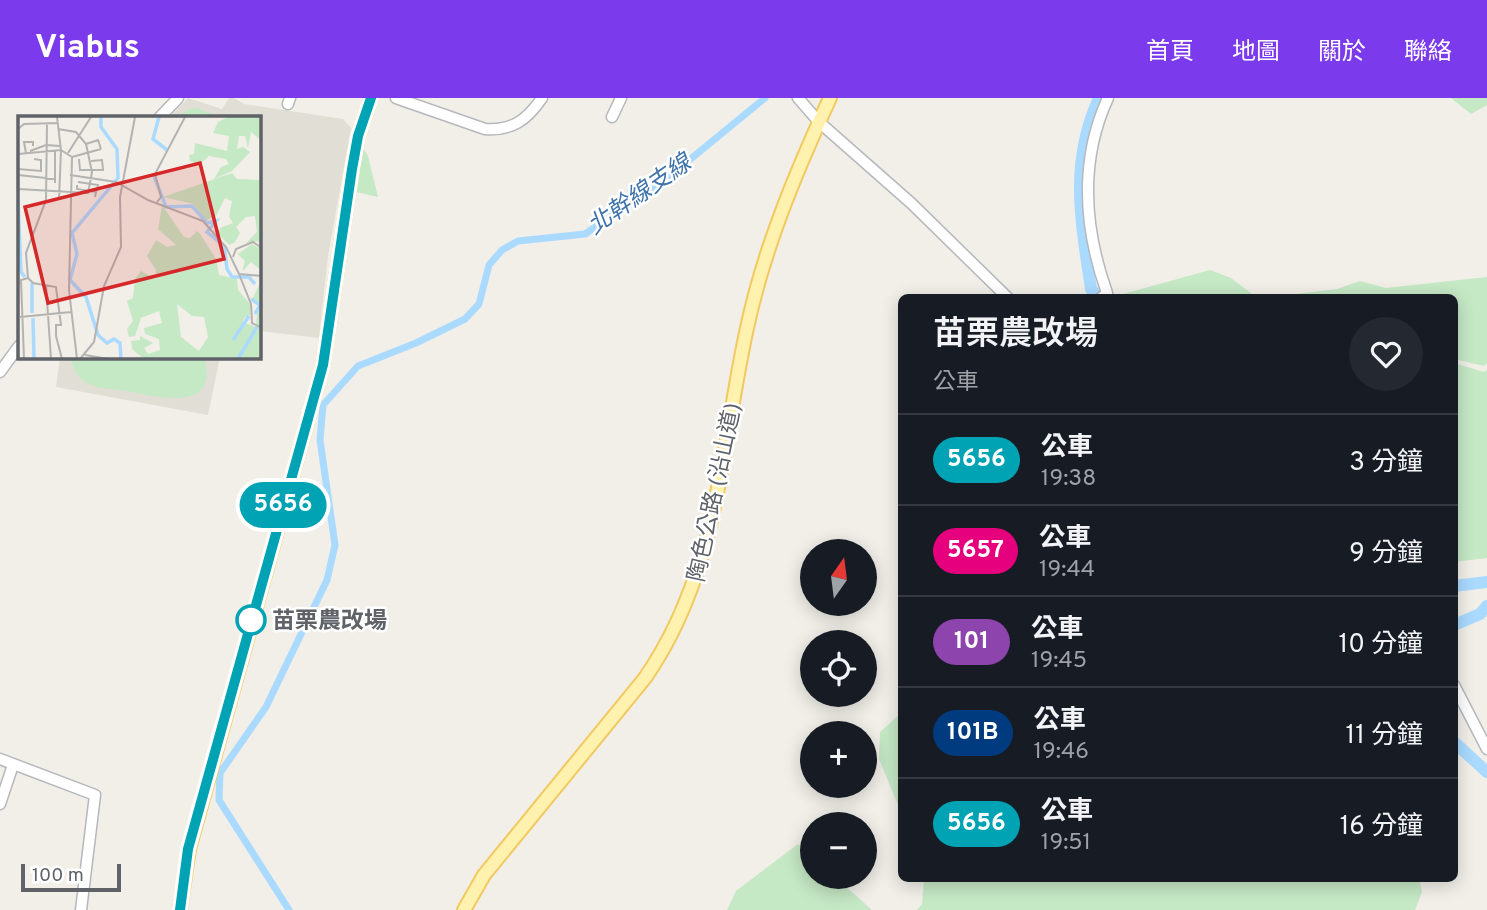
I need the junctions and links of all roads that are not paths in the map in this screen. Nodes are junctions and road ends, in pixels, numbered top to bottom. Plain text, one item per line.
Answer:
1 (178, 98) edge
2 (371, 98) edge
3 (396, 98) edge
4 (541, 98) edge
5 (621, 98) edge
6 (798, 98) edge
7 (830, 98) edge
8 (1108, 98) edge
9 (161, 116) edge
10 (612, 117) dead end
11 (819, 122) junction
12 (1004, 294) edge
13 (1104, 294) edge
14 (18, 347) edge
15 (0, 372) edge
16 (1458, 693) edge
17 (1487, 749) edge
18 (0, 759) edge
19 (13, 765) junction
20 (0, 804) edge
21 (81, 910) edge
22 (180, 910) edge
23 (464, 910) edge

1 - 9 street
2 - 22 main road
3 - 4 street
5 - 10 street
6 - 11 street
7 - 11 main road, 陶色公路 (沿山道)
8 - 13 street
11 - 12 street
11 - 23 main road, 陶色公路 (沿山道)
14 - 15 street
16 - 17 street
18 - 19 street
19 - 20 street
19 - 21 street

